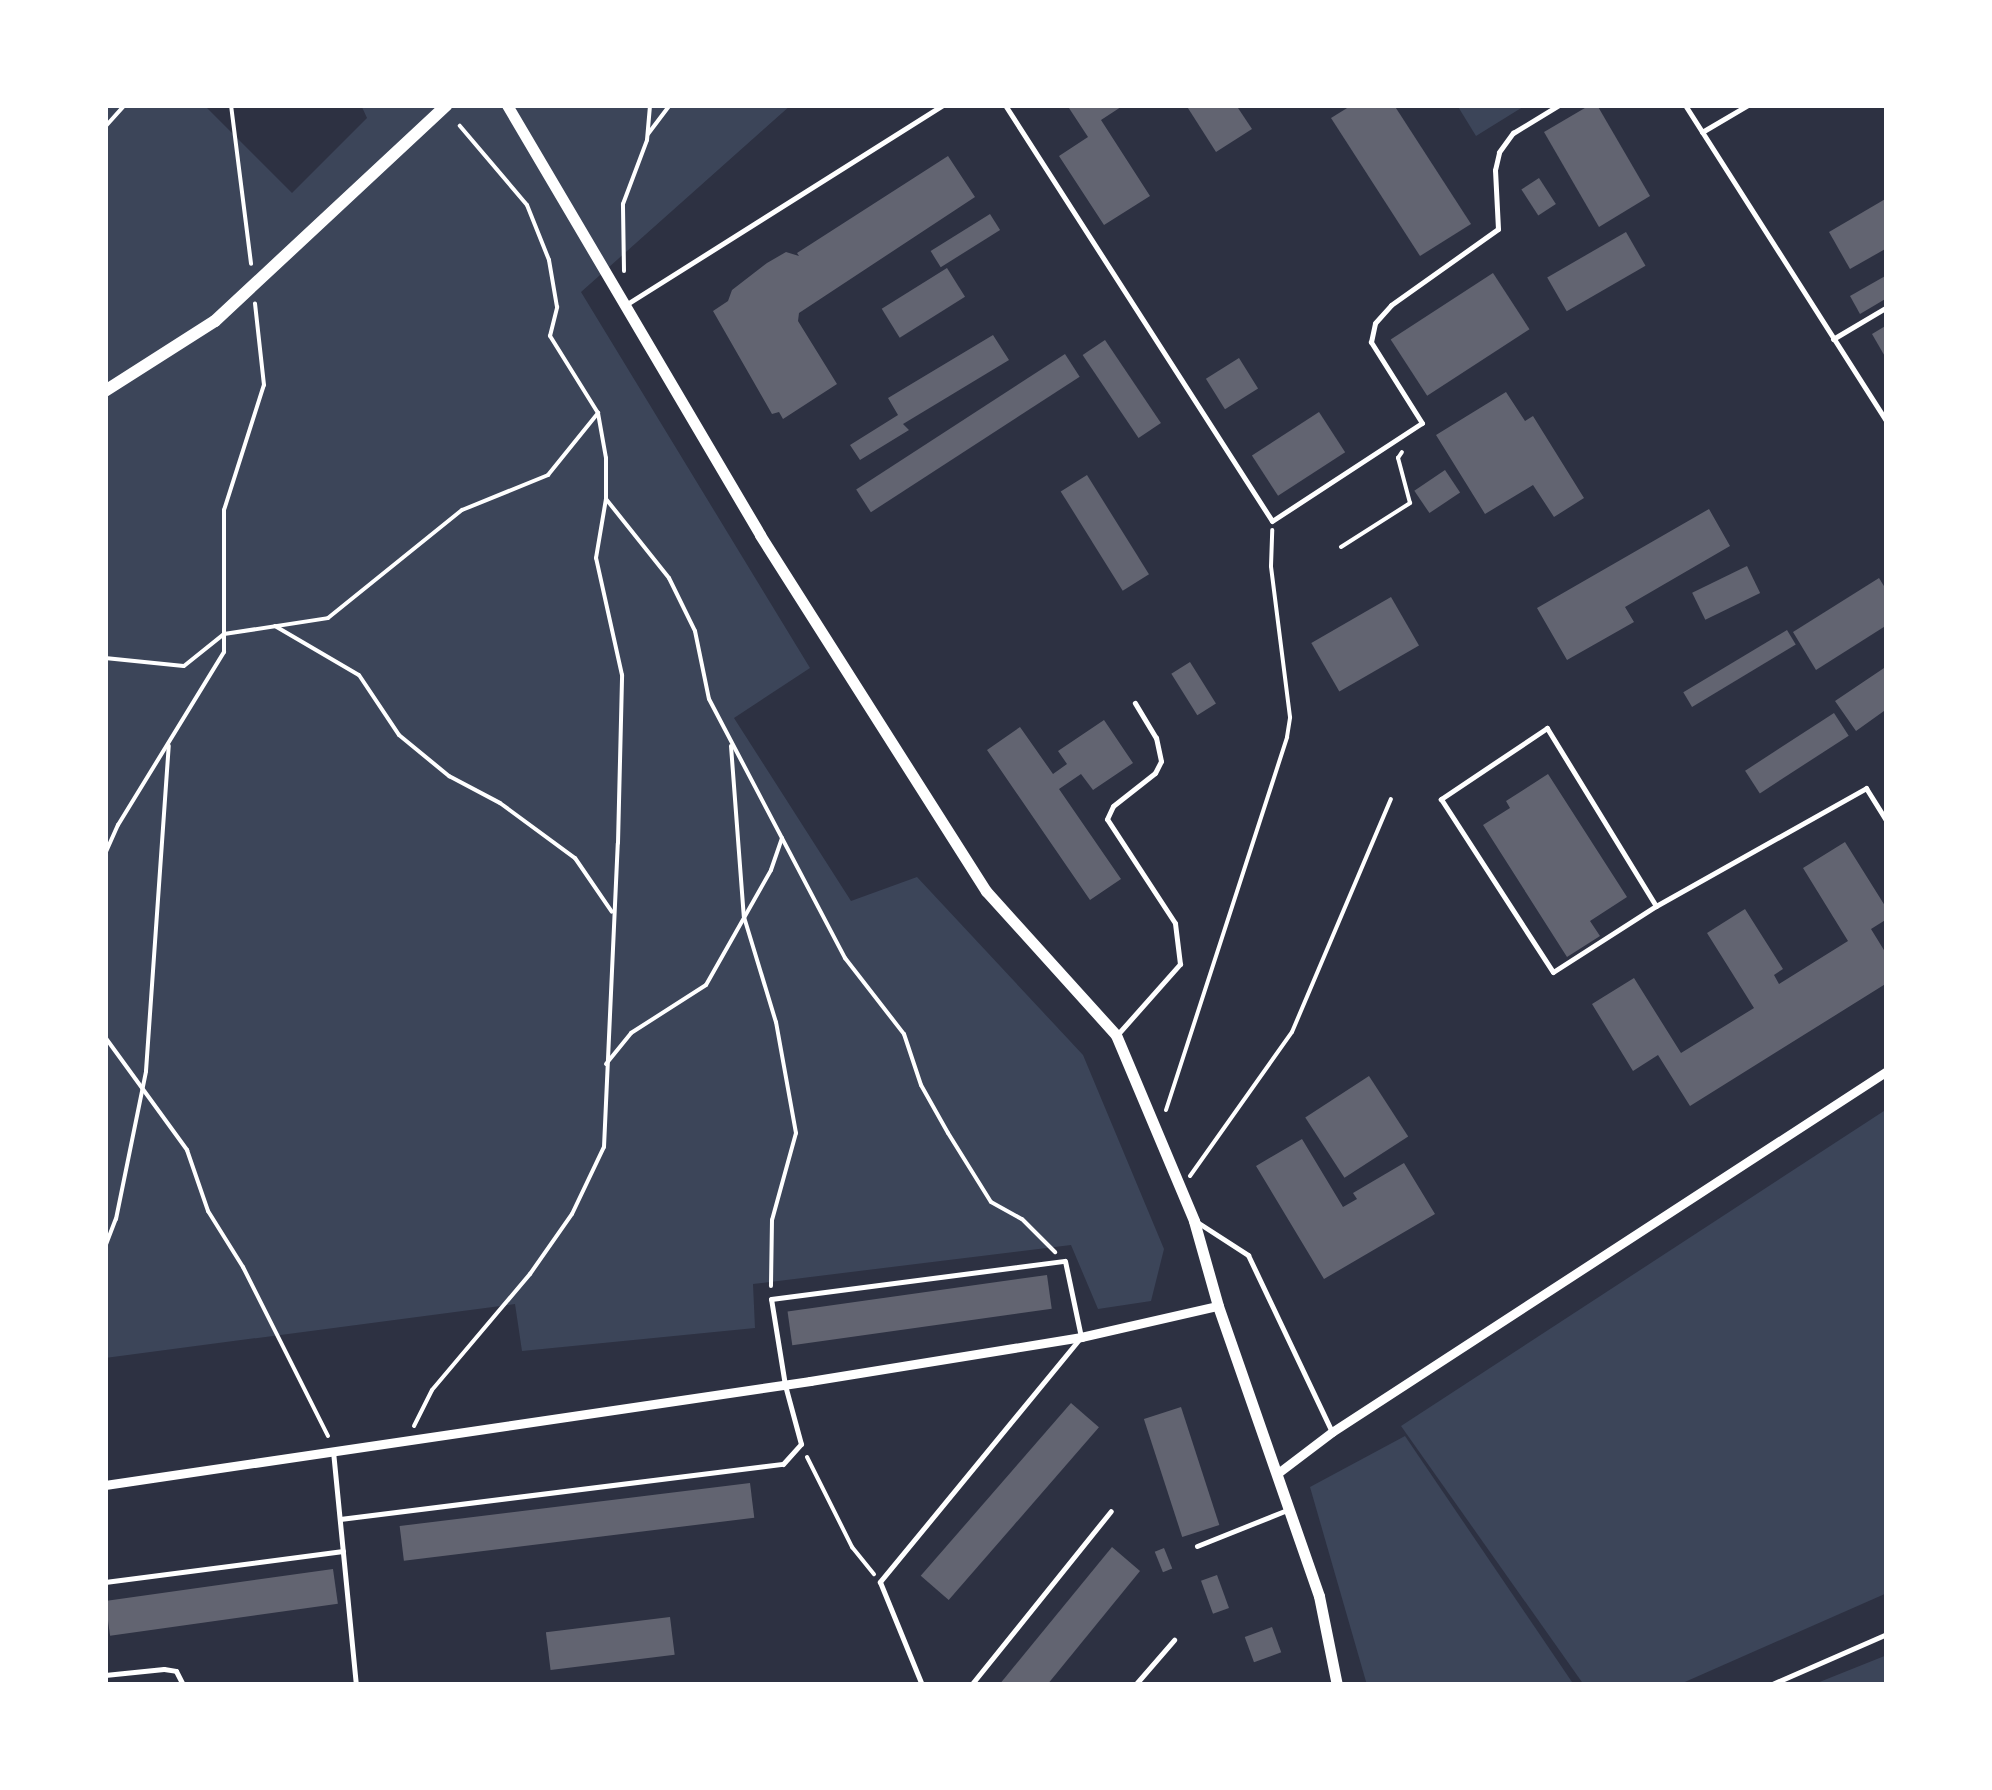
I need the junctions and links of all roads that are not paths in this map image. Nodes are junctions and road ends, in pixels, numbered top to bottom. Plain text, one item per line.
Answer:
1 (447, 105) edge
2 (507, 105) edge
3 (942, 105) edge
4 (1004, 105) edge
5 (1559, 105) edge
6 (1685, 105) edge
7 (1748, 105) edge
8 (1702, 132) junction
9 (625, 306) junction
10 (1887, 307) edge
11 (1833, 338) junction
12 (105, 391) edge
13 (1887, 422) edge
14 (1136, 704) dead end
15 (1887, 821) edge
16 (1656, 906) junction
17 (1116, 1036) junction
18 (1887, 1071) edge
19 (1194, 1221) junction
20 (1218, 1306) junction
21 (1081, 1338) junction
22 (785, 1385) junction
23 (1332, 1432) junction
24 (333, 1451) junction
25 (1278, 1473) junction
26 (105, 1485) edge
27 (1290, 1509) junction
28 (1111, 1511) dead end
29 (340, 1519) junction
30 (1197, 1546) dead end
31 (343, 1551) junction
32 (105, 1582) edge
33 (1887, 1634) edge
34 (1174, 1640) dead end
35 (105, 1676) edge
36 (183, 1685) edge
37 (356, 1685) edge
38 (922, 1685) edge
39 (971, 1685) edge
40 (1135, 1685) edge
41 (1338, 1685) edge
42 (1770, 1685) edge

1 - 12 main road
2 - 9 street
3 - 9 lane
4 - 5 lane
6 - 8 lane
7 - 8 lane
8 - 11 lane
9 - 17 street
10 - 11 lane
11 - 13 lane
14 - 17 lane
15 - 16 lane
16 - 16 lane
17 - 19 street
18 - 23 street
19 - 20 street
19 - 23 lane
20 - 21 street
20 - 25 street
21 - 22 street
21 - 22 lane
21 - 38 lane
22 - 24 street
22 - 29 lane
23 - 25 street
24 - 26 street
24 - 29 lane
25 - 27 street
27 - 30 lane
27 - 41 street
28 - 39 lane
29 - 31 lane
31 - 32 lane
31 - 37 lane
33 - 42 lane
34 - 40 lane
35 - 36 lane

